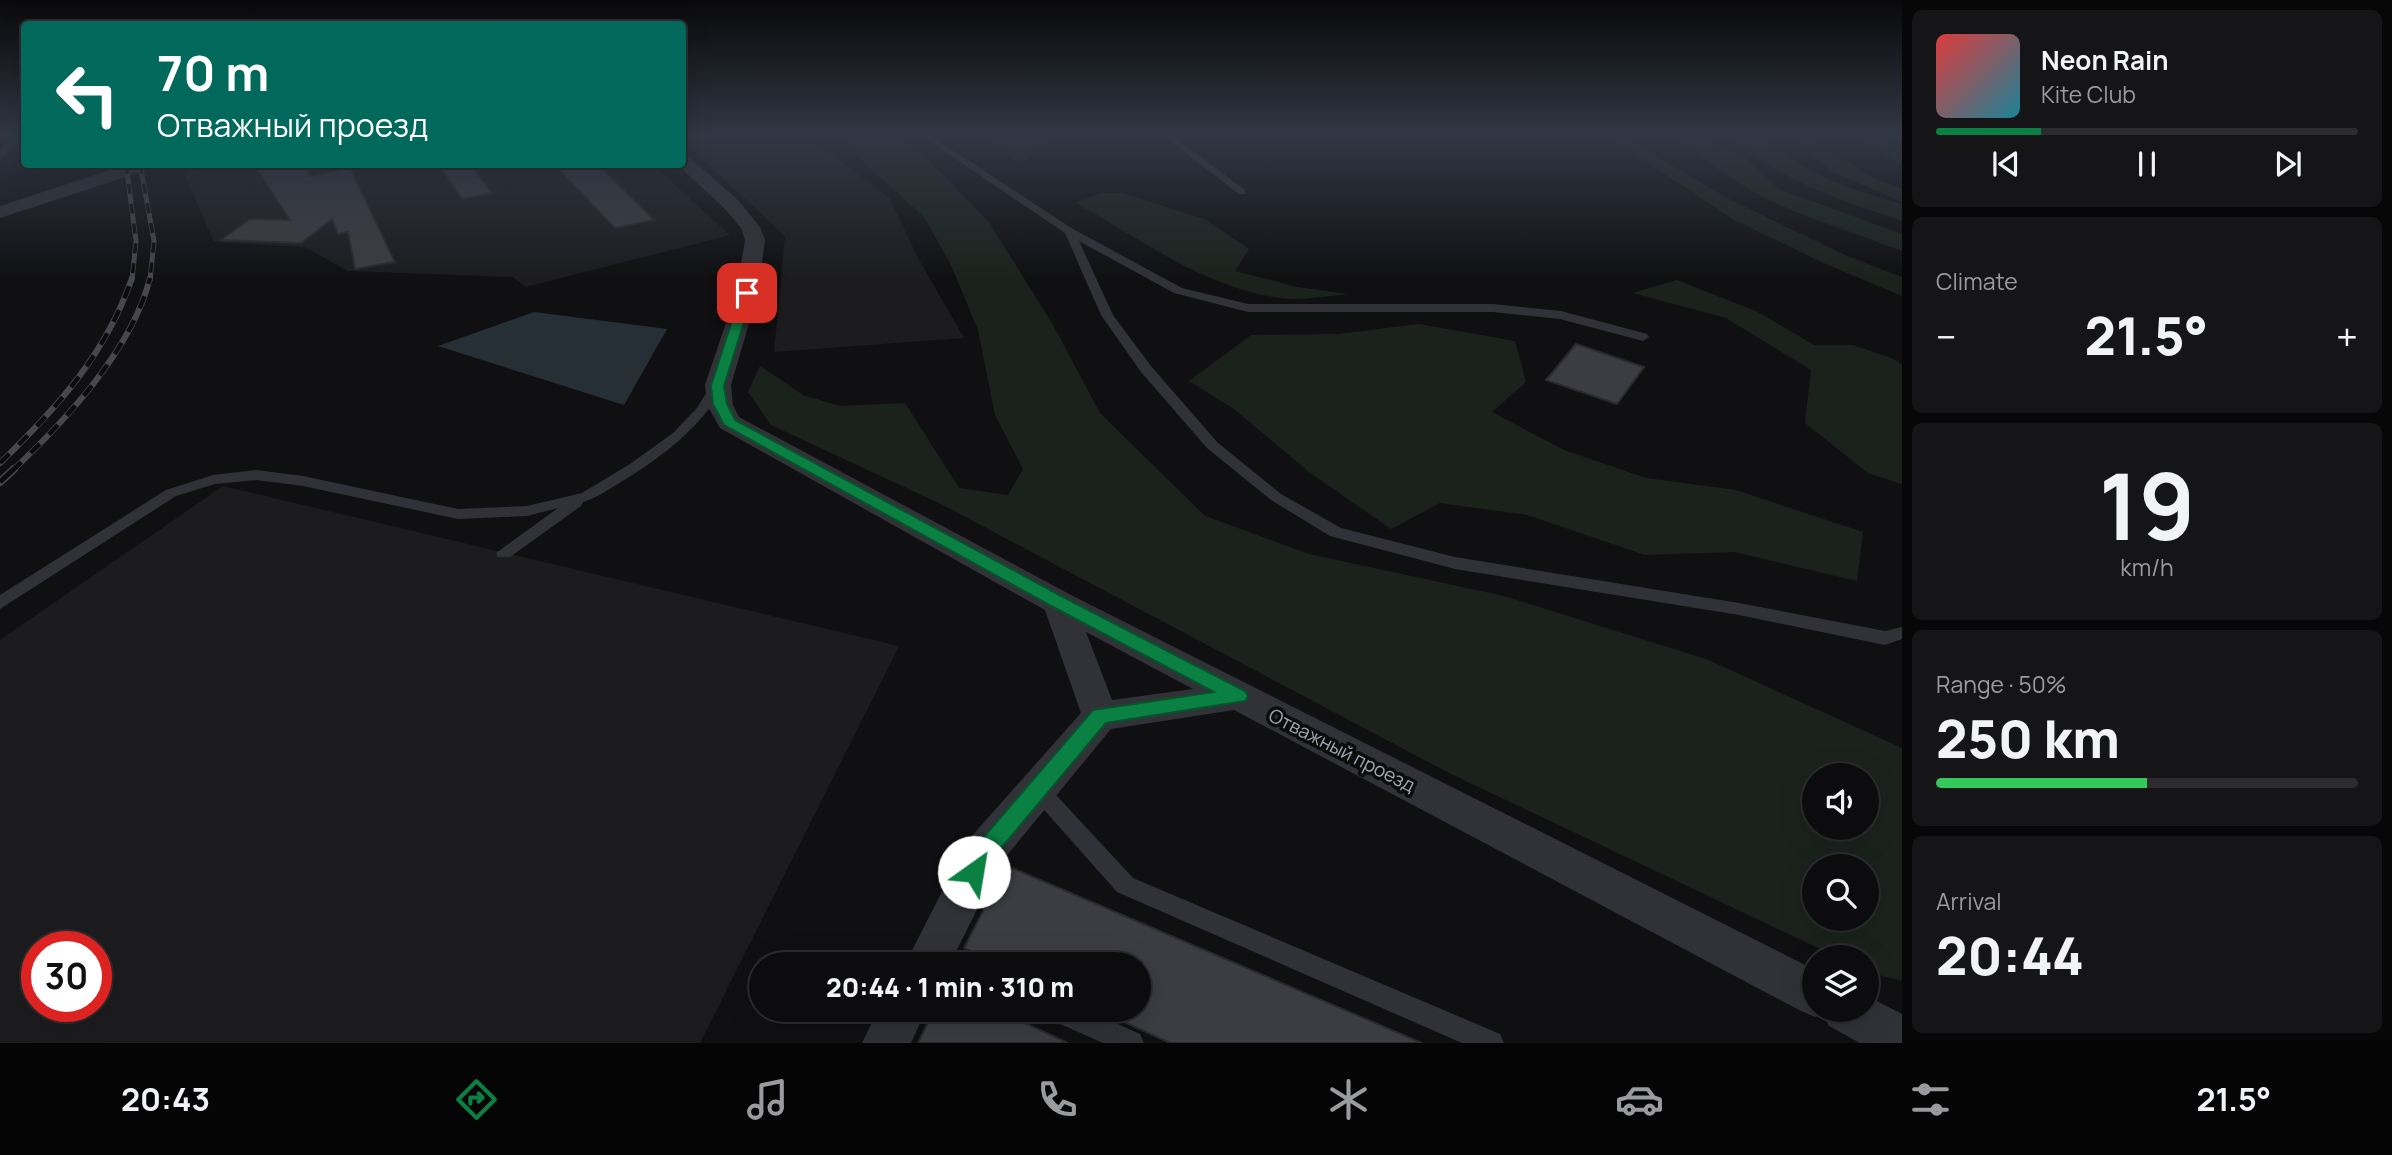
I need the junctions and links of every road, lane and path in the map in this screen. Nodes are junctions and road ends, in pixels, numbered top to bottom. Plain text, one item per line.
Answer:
1 (90, 183) edge
2 (707, 183) edge
3 (996, 183) edge
4 (1229, 183) edge
5 (1241, 192) dead end
6 (0, 212) edge
7 (1069, 231) junction
8 (1643, 337) dead end
9 (718, 386) junction
10 (587, 496) junction
11 (504, 553) dead end
12 (0, 603) edge
13 (1059, 603) junction
14 (1902, 633) edge
15 (1238, 696) junction
16 (1100, 716) junction
17 (1038, 789) junction
18 (943, 952) edge
19 (1802, 987) edge
20 (897, 1022) edge
21 (1084, 1022) edge
22 (1869, 1022) edge
23 (1902, 1039) edge
24 (886, 1043) edge
25 (1130, 1043) edge
26 (1492, 1043) edge

1 - 6 street
2 - 9 street
3 - 7 lane
4 - 5 lane
7 - 8 lane
7 - 14 lane
9 - 10 lane
9 - 13 street, Отважный проезд
10 - 11 lane
10 - 12 lane
13 - 15 street, Отважный проезд
13 - 16 street
15 - 16 street
15 - 19 street, Отважный проезд
16 - 17 street
17 - 18 street
17 - 26 lane
20 - 24 street
21 - 25 lane
22 - 23 street

